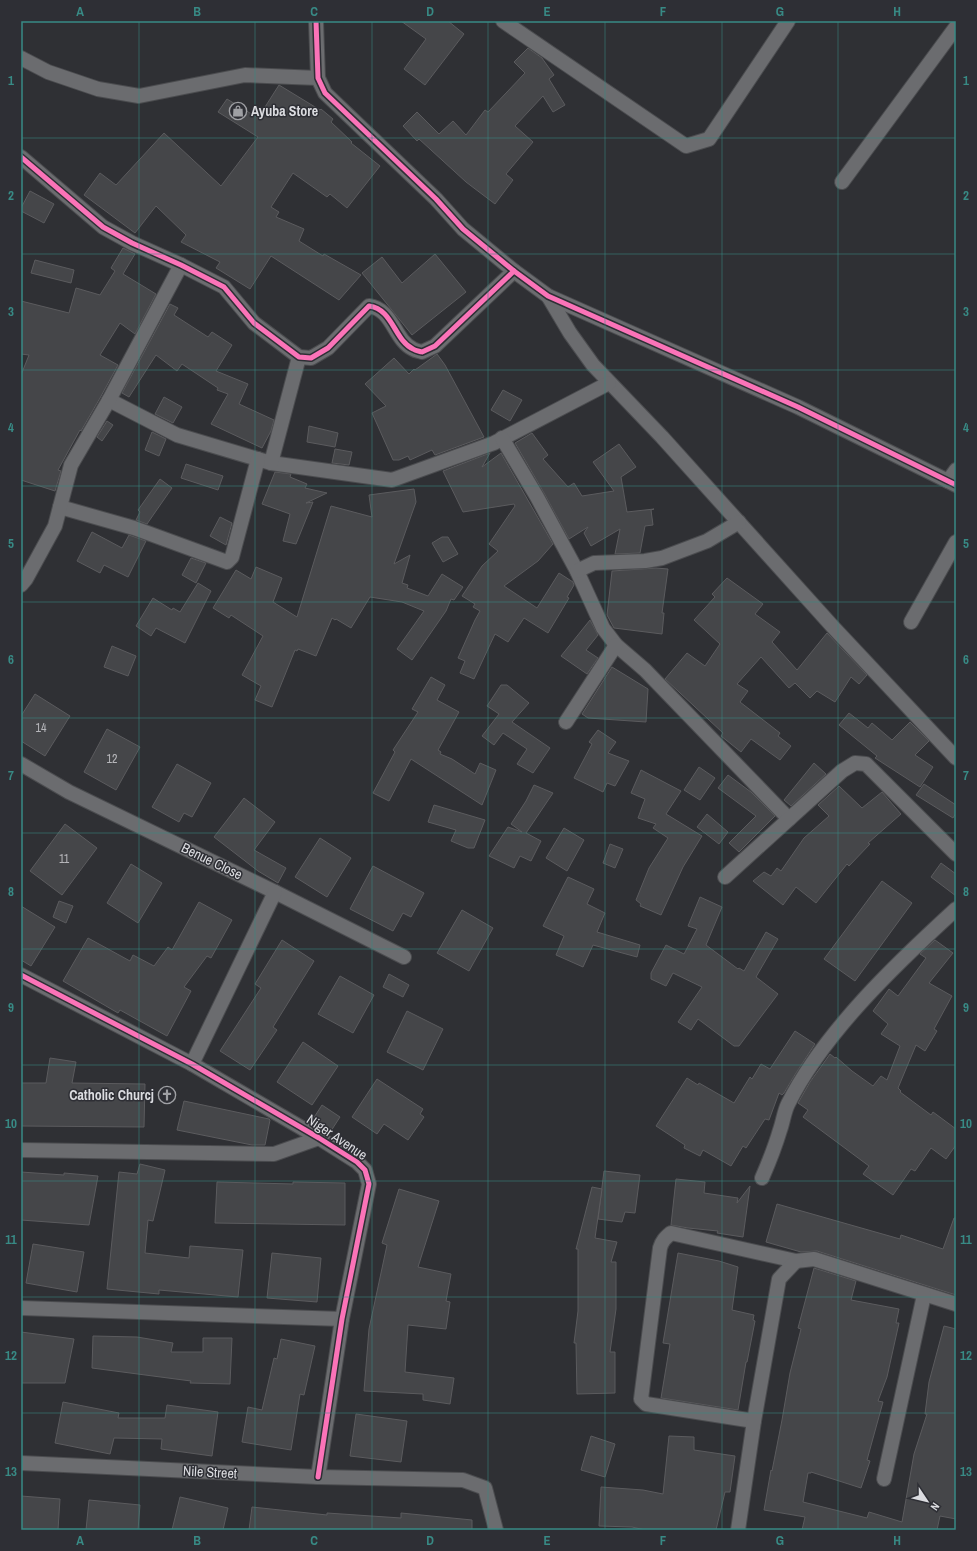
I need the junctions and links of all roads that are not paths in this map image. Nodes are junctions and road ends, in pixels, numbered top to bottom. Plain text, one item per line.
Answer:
1 (316, 21) edge
2 (503, 21) edge
3 (788, 21) edge
4 (956, 27) edge
5 (21, 58) edge
6 (318, 78) junction
7 (21, 157) edge
8 (842, 182) dead end
9 (181, 265) junction
10 (514, 271) junction
11 (548, 296) junction
12 (299, 357) junction
13 (609, 383) junction
14 (109, 400) junction
15 (502, 438) junction
16 (264, 461) junction
17 (953, 479) edge
18 (60, 507) junction
19 (739, 522) junction
20 (956, 542) edge
21 (576, 571) junction
22 (21, 585) edge
23 (911, 622) dead end
24 (616, 645) junction
25 (566, 722) dead end
26 (956, 758) edge
27 (21, 764) edge
28 (789, 819) junction
29 (956, 854) edge
30 (725, 877) dead end
31 (275, 892) junction
32 (956, 909) edge
33 (404, 957) dead end
34 (21, 975) edge
35 (192, 1064) junction
36 (319, 1138) junction
37 (21, 1150) edge
38 (762, 1178) dead end
39 (796, 1262) junction
40 (924, 1295) junction
41 (956, 1304) edge
42 (21, 1308) edge
43 (342, 1319) junction
44 (754, 1421) junction
45 (21, 1463) edge
46 (318, 1477) junction
47 (884, 1479) dead end
48 (496, 1530) edge
49 (738, 1530) edge

1 - 6 street
2 - 3 street
4 - 8 street
5 - 6 street
6 - 10 street
7 - 9 street
9 - 12 street
9 - 14 street
10 - 11 street
10 - 12 street
11 - 13 street
11 - 17 street
12 - 16 street
13 - 15 street
13 - 19 street
14 - 16 street
14 - 18 street
15 - 16 street
15 - 21 street
16 - 18 street
18 - 22 street
19 - 21 street
19 - 26 street
20 - 23 street
21 - 24 street
24 - 25 street
24 - 28 street
27 - 31 street, Benue Close
28 - 29 street
28 - 30 street
31 - 33 street, Benue Close
31 - 35 street
32 - 38 street
34 - 35 street, Niger Avenue
35 - 36 street, Niger Avenue
36 - 37 street
36 - 43 street, Niger Avenue
39 - 40 street
39 - 44 street
39 - 44 street
40 - 41 street
40 - 47 street
42 - 43 street
43 - 46 street, Niger Avenue
44 - 49 street
45 - 46 street, Nile Street
46 - 48 street, Nile Street

